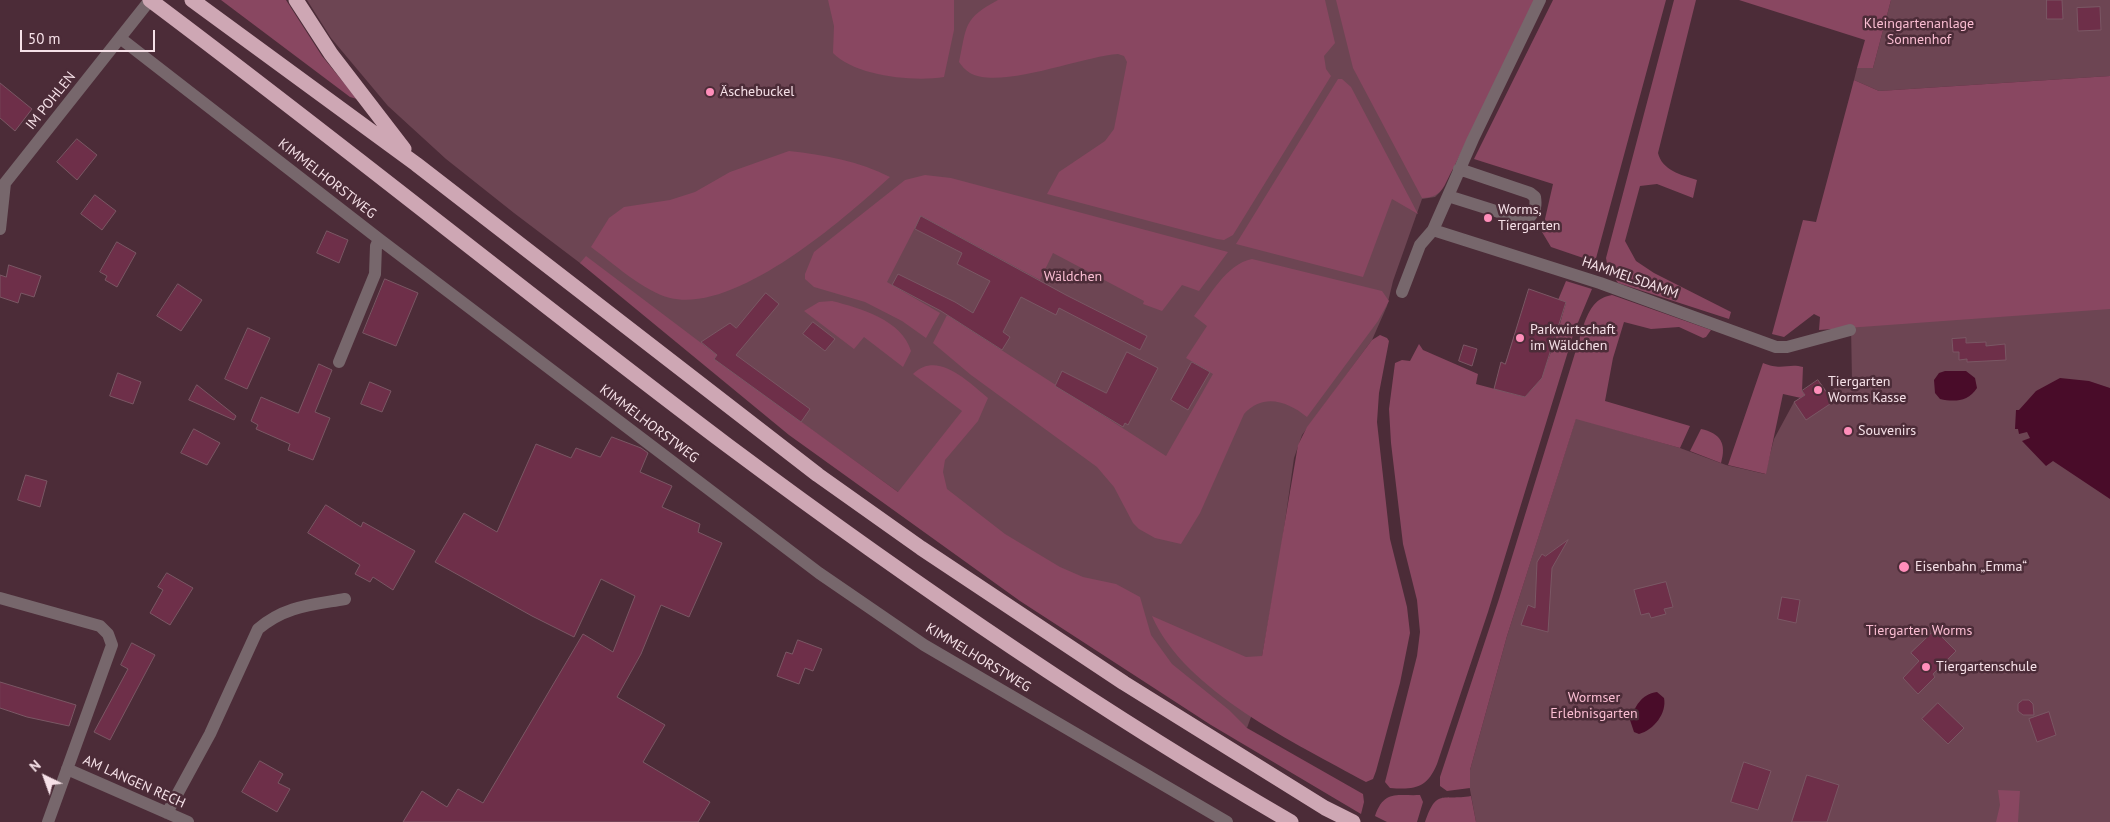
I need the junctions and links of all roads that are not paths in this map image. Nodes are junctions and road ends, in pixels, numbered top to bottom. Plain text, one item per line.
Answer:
1 (150, 0) edge
2 (192, 0) edge
3 (296, 0) edge
4 (1540, 0) edge
5 (120, 38) junction
6 (416, 164) junction
7 (1459, 169) junction
8 (2, 181) edge
9 (1448, 196) junction
10 (0, 229) edge
11 (1434, 230) junction
12 (379, 239) junction
13 (1402, 292) dead end
14 (1850, 330) dead end
15 (338, 362) dead end
16 (0, 598) edge
17 (345, 599) dead end
18 (67, 769) junction
19 (167, 812) junction
20 (48, 822) edge
21 (188, 822) edge
22 (1227, 822) edge
23 (1291, 822) edge
24 (1353, 822) edge

1 - 5 street
1 - 23 highway
2 - 6 highway
3 - 6 highway
4 - 7 street
5 - 8 street, IM POHLEN
5 - 12 street, KIMMELHORSTWEG
6 - 24 highway
7 - 9 street
7 - 9 street
8 - 10 street, IM POHLEN
9 - 11 street
11 - 13 street
11 - 14 street, HAMMELSDAMM
12 - 15 street
12 - 22 street, KIMMELHORSTWEG
16 - 18 street, AM LANGEN RECH
17 - 19 street
18 - 19 street, AM LANGEN RECH
18 - 20 street, AM LANGEN RECH
19 - 21 street, AM LANGEN RECH

